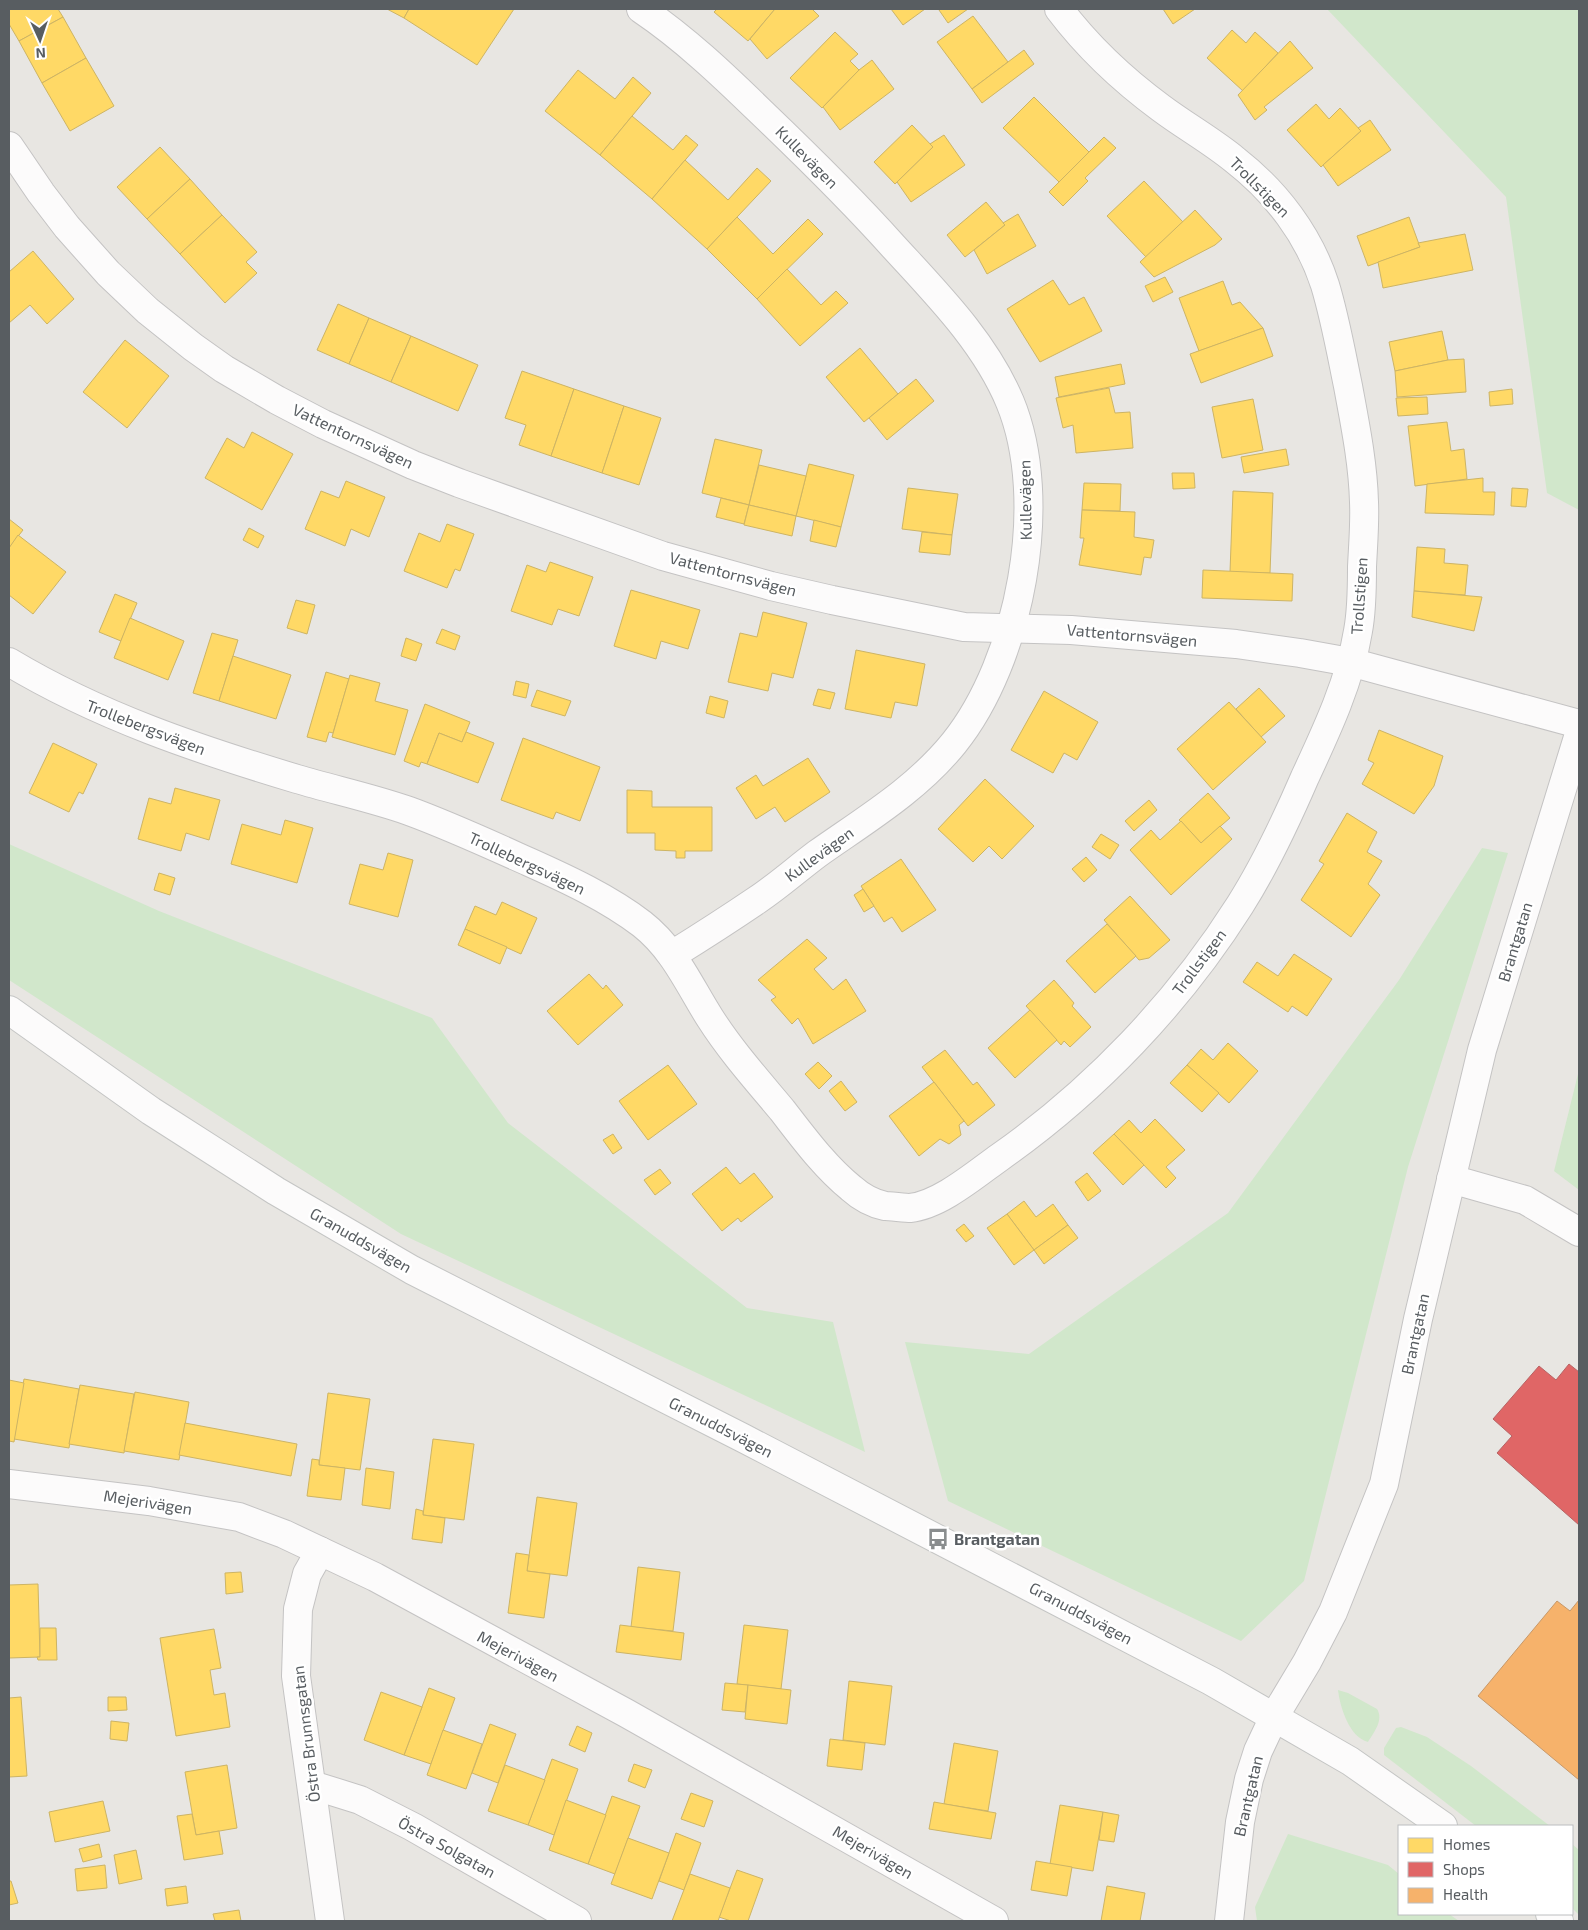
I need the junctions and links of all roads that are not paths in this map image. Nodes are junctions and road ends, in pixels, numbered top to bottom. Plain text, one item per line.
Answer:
1 (641, 9) edge
2 (1059, 9) edge
3 (9, 146) edge
4 (1010, 628) junction
5 (9, 662) edge
6 (1350, 662) junction
7 (1579, 724) edge
8 (1579, 734) edge
9 (672, 955) junction
10 (9, 1010) edge
11 (1451, 1179) junction
12 (933, 1201) joint
13 (1579, 1232) edge
14 (9, 1484) edge
15 (320, 1551) junction
16 (1274, 1717) junction
17 (312, 1785) junction
18 (1442, 1825) edge
19 (330, 1921) edge
20 (577, 1921) edge
21 (994, 1921) edge
22 (1229, 1921) edge

1 - 4 street, Kullevägen
2 - 6 street, Trollstigen
3 - 4 street, Vattentornsvägen
4 - 6 street, Vattentornsvägen
4 - 9 street, Kullevägen
5 - 9 street, Trollebergsvägen
6 - 7 street, Vattentornsvägen
6 - 12 street, Trollstigen
8 - 11 street, Brantgatan
9 - 12 street, Trollebergsvägen
10 - 16 street, Granuddsvägen
11 - 13 street
11 - 16 street, Brantgatan
14 - 15 street, Mejerivägen
15 - 17 street, Östra Brunnsgatan
15 - 21 street, Mejerivägen
16 - 18 street, Granuddsvägen
16 - 22 street, Brantgatan
17 - 19 street, Östra Brunnsgatan
17 - 20 street, Östra Solgatan

